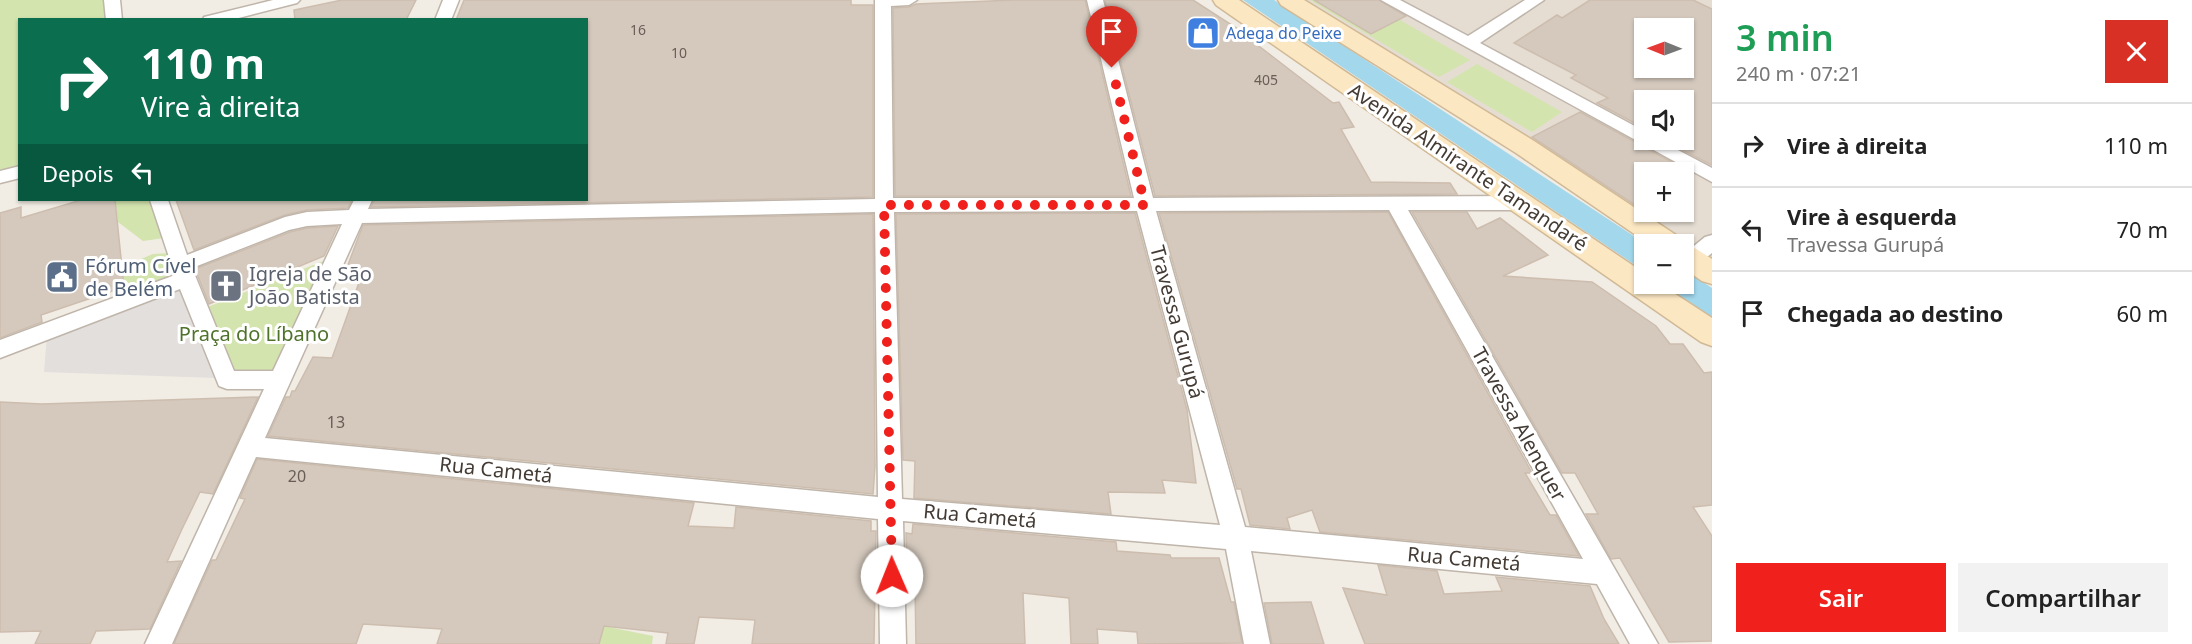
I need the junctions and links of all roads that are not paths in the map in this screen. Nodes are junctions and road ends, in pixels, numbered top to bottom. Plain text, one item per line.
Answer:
1 (111, 0) edge
2 (292, 0) edge
3 (451, 0) edge
4 (909, 0) edge
5 (1095, 0) edge
6 (1224, 0) edge
7 (1289, 0) edge
8 (1389, 0) edge
9 (1536, 0) edge
10 (883, 1) edge
11 (114, 18) edge
12 (218, 18) edge
13 (443, 18) edge
14 (1470, 42) junction
15 (1634, 133) edge
16 (1665, 150) edge
17 (18, 172) edge
18 (1712, 176) edge
19 (0, 177) edge
20 (159, 201) edge
21 (1395, 203) junction
22 (1520, 203) junction
23 (884, 205) junction
24 (1145, 205) junction
25 (359, 208) edge
26 (1662, 234) edge
27 (185, 272) junction
28 (1712, 334) edge
29 (0, 349) edge
30 (279, 380) junction
31 (249, 446) junction
32 (891, 509) junction
33 (1236, 538) junction
34 (1603, 573) junction
35 (158, 644) edge
36 (893, 644) edge
37 (1257, 644) edge
38 (1645, 644) edge

1 - 11 street
2 - 12 street
3 - 13 street
4 - 10 street
5 - 24 street, Travessa Gurupá
6 - 22 main road, Avenida Almirante Tamandaré
7 - 26 main road, Avenida Almirante Tamandaré
8 - 14 street
9 - 14 street
10 - 23 street
14 - 15 street
16 - 18 street
17 - 19 street
20 - 27 street
21 - 22 street
21 - 24 street
21 - 34 street, Travessa Alenquer
22 - 28 main road, Avenida Almirante Tamandaré
23 - 24 street
23 - 25 street
23 - 32 street
24 - 33 street, Travessa Gurupá
25 - 27 street
25 - 30 street
27 - 29 street
27 - 30 street
30 - 31 street
31 - 32 street, Rua Cametá
31 - 35 street
32 - 33 street, Rua Cametá
32 - 36 street
33 - 34 street, Rua Cametá
33 - 37 street, Travessa Gurupá
34 - 38 street, Travessa Alenquer

